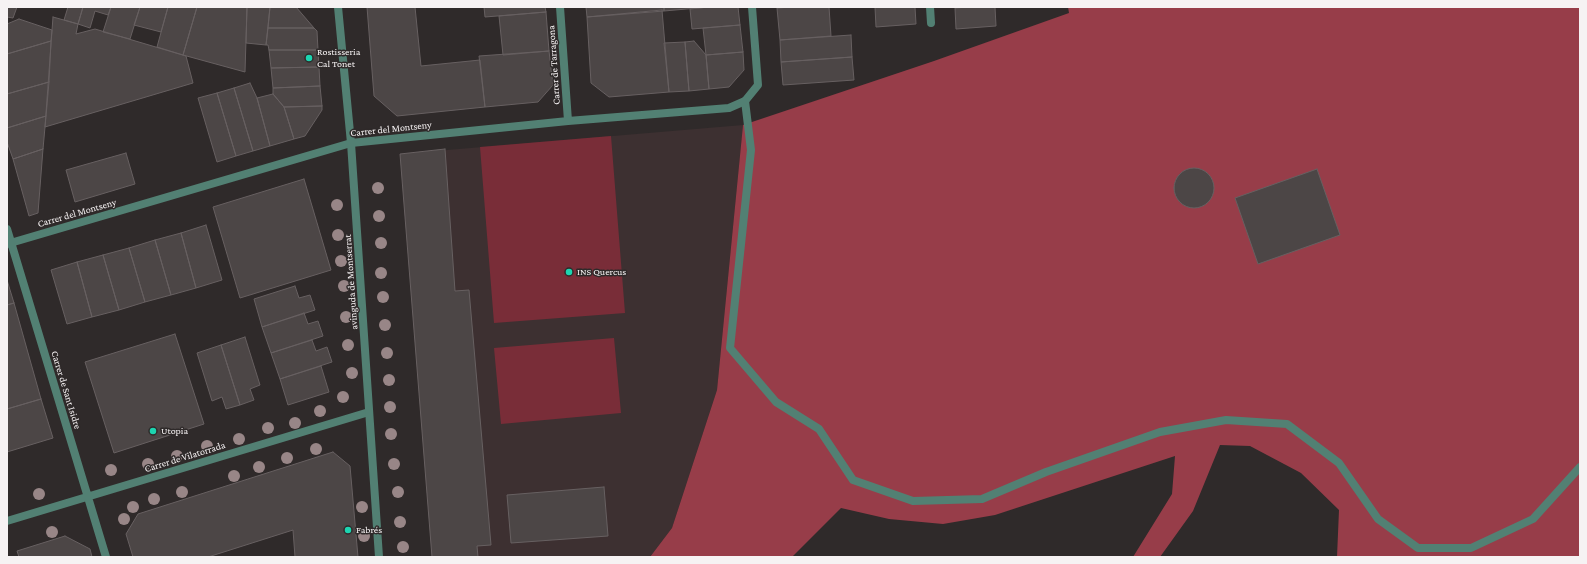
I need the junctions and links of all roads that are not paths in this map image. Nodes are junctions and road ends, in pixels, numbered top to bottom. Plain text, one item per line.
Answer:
1 (338, 7) edge
2 (560, 7) edge
3 (752, 7) edge
4 (930, 7) edge
5 (931, 23) dead end
6 (745, 101) junction
7 (568, 121) junction
8 (351, 143) junction
9 (7, 229) edge
10 (9, 243) edge
11 (370, 412) junction
12 (1580, 467) edge
13 (87, 497) junction
14 (7, 521) edge
15 (106, 557) edge
16 (379, 557) edge

1 - 8 street, avinguda de Montserrat
2 - 7 street, Carrer de Tarragona
3 - 6 street, Carrer del Montseny
4 - 5 street
6 - 7 street, Carrer del Montseny
6 - 12 street
7 - 8 street, Carrer del Montseny
8 - 10 street, Carrer del Montseny
8 - 11 street, avinguda de Montserrat
9 - 10 street, Carrer de Sant Isidre
10 - 13 street, Carrer de Sant Isidre
11 - 13 street, Carrer de Vilatorrada
11 - 16 street, avinguda de Montserrat
13 - 14 street, Carrer de Vilatorrada
13 - 15 street, Carrer de Sant Isidre

